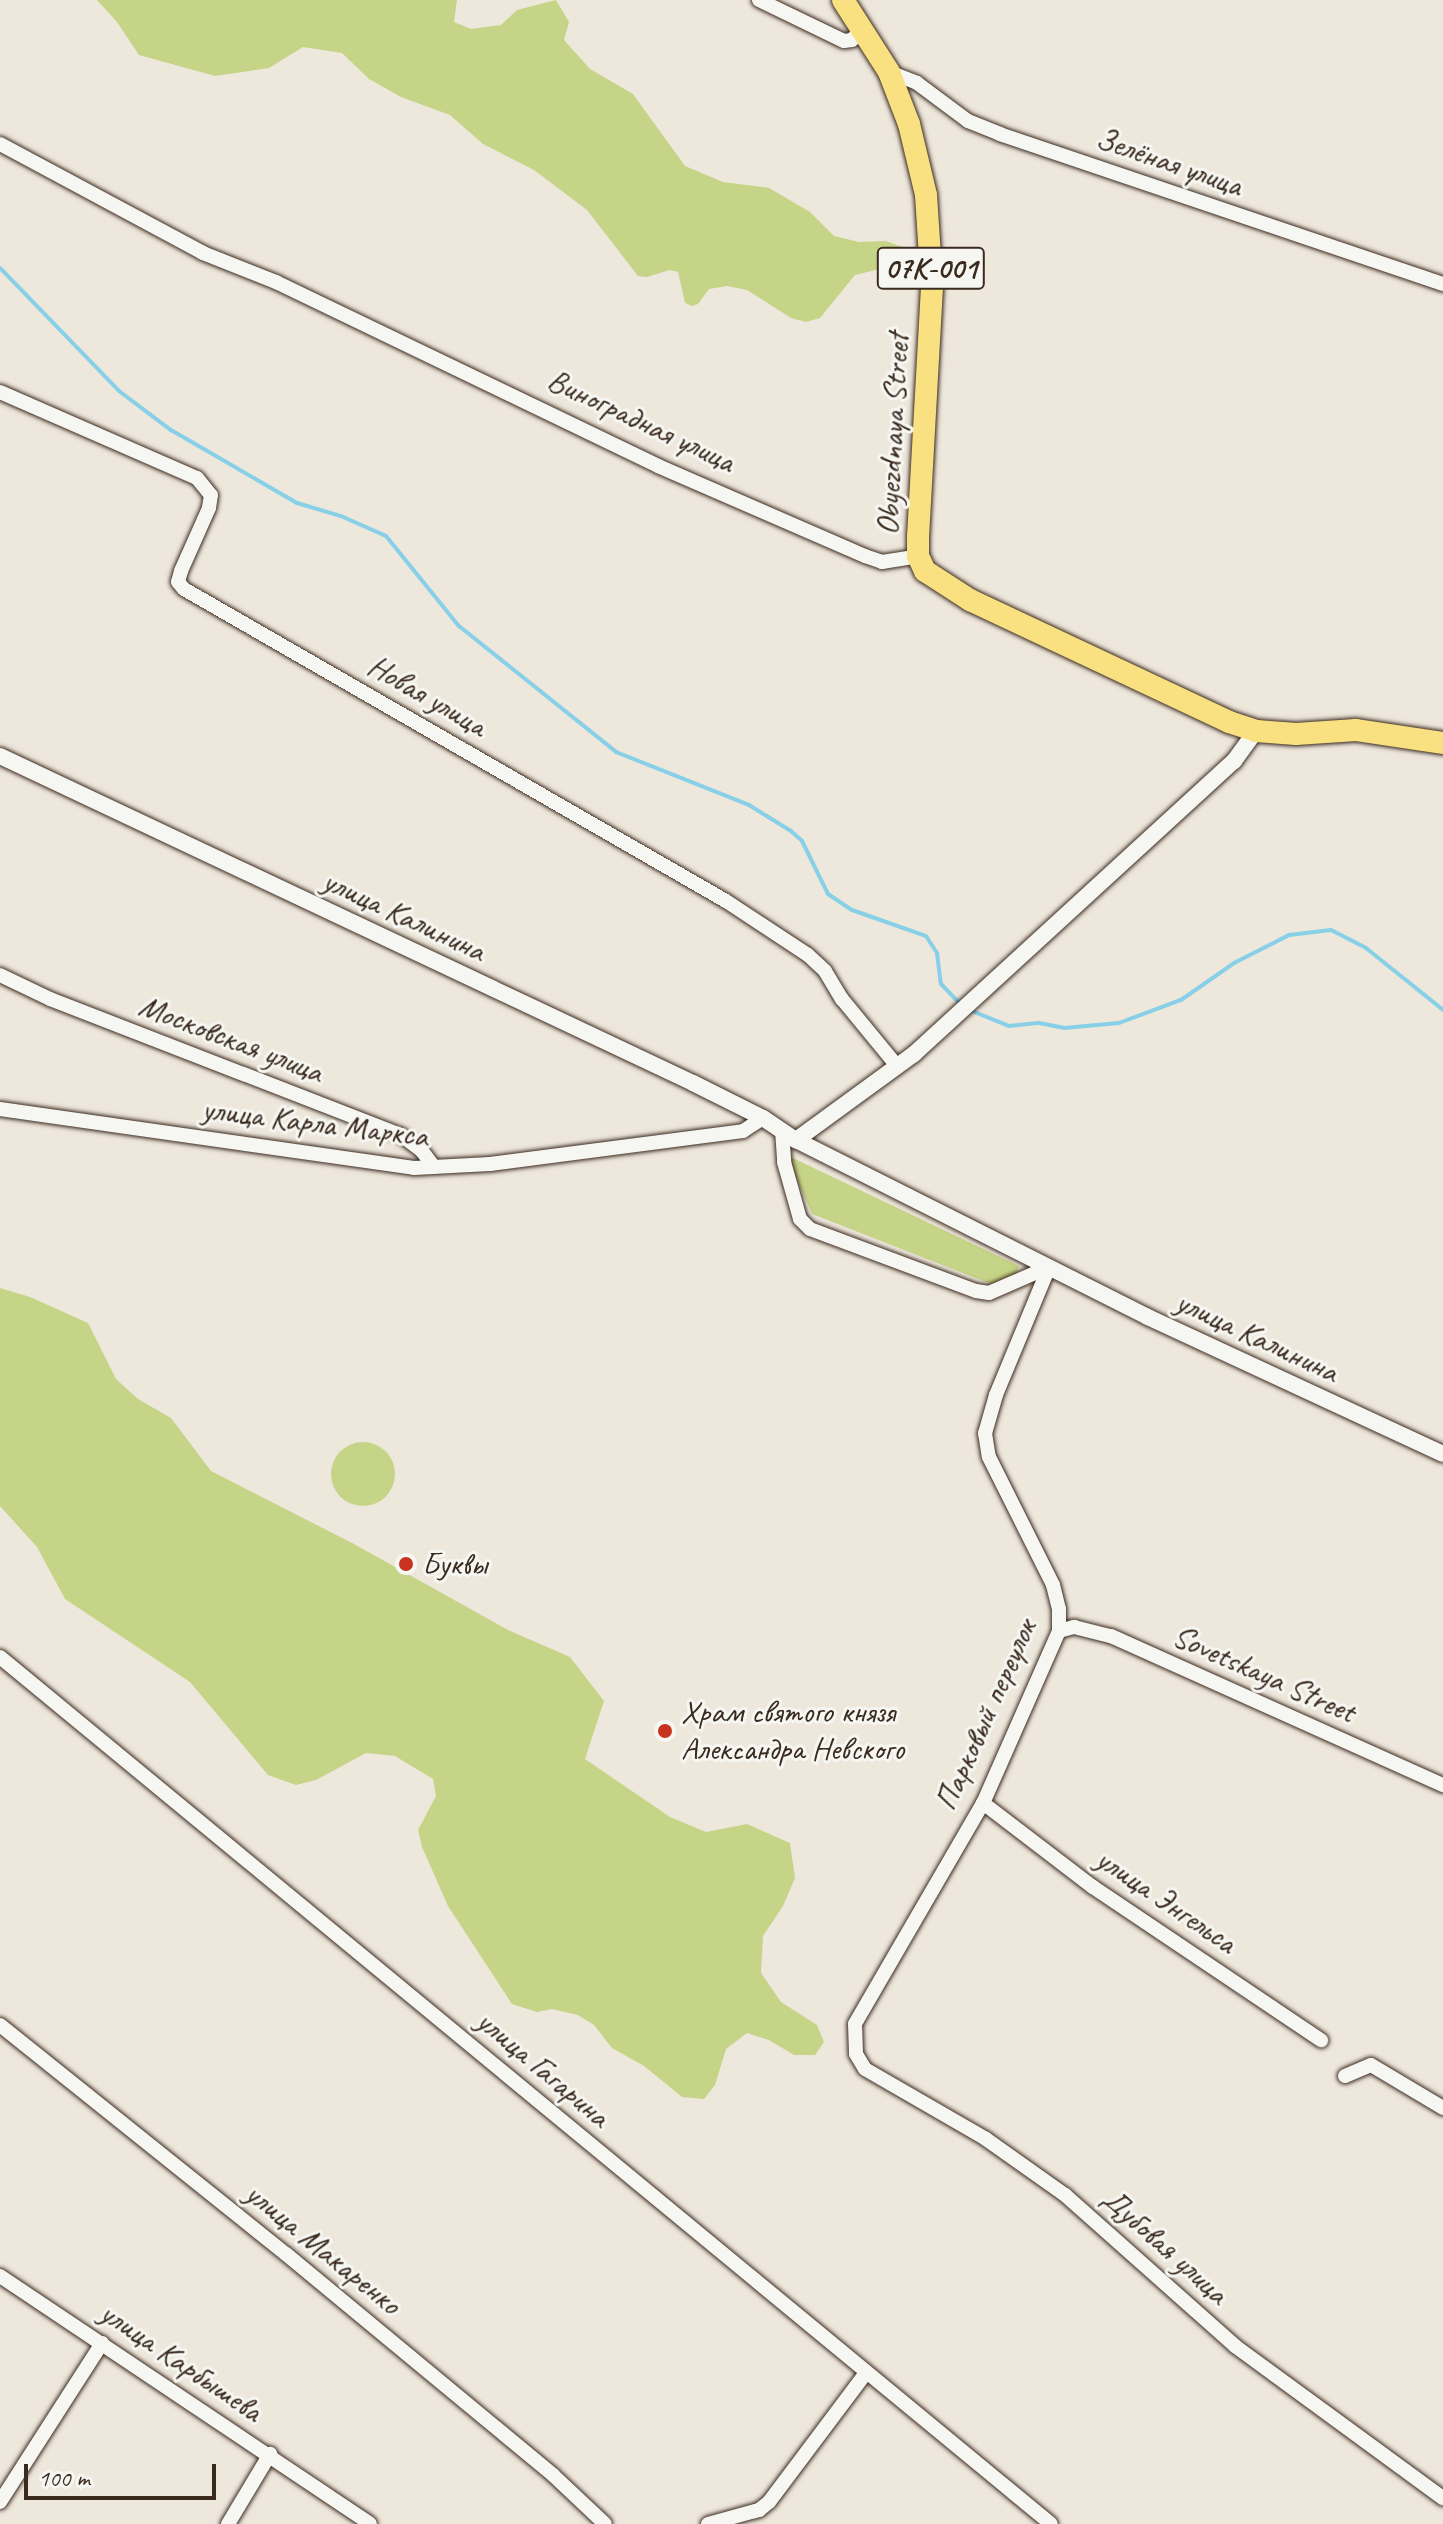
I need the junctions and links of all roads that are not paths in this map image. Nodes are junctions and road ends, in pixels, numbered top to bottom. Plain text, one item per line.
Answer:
1 (759, 0) edge
2 (843, 0) edge
3 (863, 27) junction
4 (889, 72) junction
5 (0, 144) edge
6 (1443, 284) edge
7 (0, 392) edge
8 (918, 556) junction
9 (1256, 731) junction
10 (1443, 743) edge
11 (0, 756) edge
12 (0, 975) edge
13 (897, 1066) junction
14 (0, 1109) edge
15 (763, 1118) junction
16 (789, 1135) junction
17 (434, 1167) junction
18 (1049, 1267) junction
19 (1443, 1454) edge
20 (1059, 1631) junction
21 (0, 1657) edge
22 (1443, 1785) edge
23 (983, 1803) junction
24 (0, 2025) edge
25 (853, 2040) joint
26 (1321, 2040) dead end
27 (1345, 2076) dead end
28 (1443, 2108) edge
29 (0, 2276) edge
30 (102, 2343) junction
31 (866, 2373) junction
32 (270, 2454) junction
33 (1443, 2498) edge
34 (0, 2502) edge
35 (228, 2524) edge
36 (370, 2524) edge
37 (605, 2524) edge
38 (708, 2524) edge
39 (1051, 2524) edge

1 - 3 street
2 - 3 main road, Obyezdnaya Street / 07К-001
3 - 4 main road, Obyezdnaya Street / 07К-001
4 - 6 street, Зелёная улица
4 - 8 main road, Obyezdnaya Street / 07К-001
5 - 8 street, Виноградная улица
7 - 13 street, Новая улица
8 - 9 main road
9 - 10 main road
9 - 13 street
11 - 15 street, улица Калинина
12 - 17 street, Московская улица
13 - 16 street
14 - 17 street, улица Карла Маркса
15 - 16 street, улица Калинина
15 - 17 street, улица Карла Маркса
16 - 18 street, улица Калинина
16 - 18 street
18 - 19 street, улица Калинина
18 - 20 street, Парковый переулок
20 - 22 street, Sovetskaya Street
20 - 23 street, Парковый переулок
21 - 31 street, улица Гагарина
23 - 25 street, Парковый переулок
23 - 26 street, улица Энгельса
24 - 37 street, улица Макаренко
25 - 33 street, Дубовая улица
27 - 28 street
29 - 30 street, улица Карбышева
30 - 32 street, улица Карбышева
30 - 34 street
31 - 38 street
31 - 39 street, улица Гагарина
32 - 35 street
32 - 36 street, улица Карбышева

